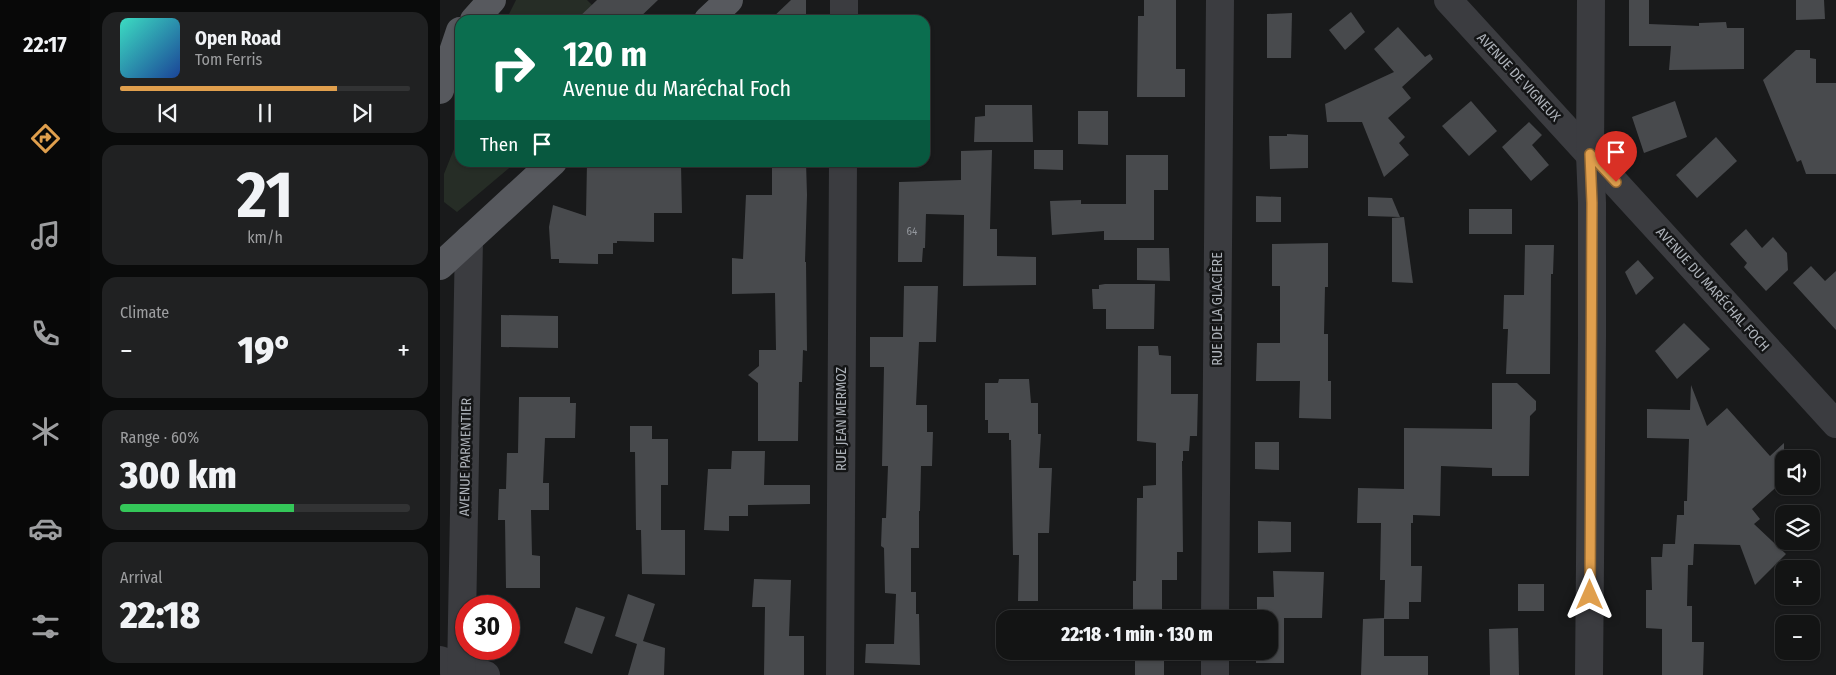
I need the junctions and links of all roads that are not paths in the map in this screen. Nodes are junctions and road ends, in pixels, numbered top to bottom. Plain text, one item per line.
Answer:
1 (469, 0) edge
2 (492, 0) edge
3 (729, 0) edge
4 (844, 0) edge
5 (1220, 0) edge
6 (1448, 0) edge
7 (1591, 0) edge
8 (466, 15) edge
9 (477, 15) edge
10 (713, 15) edge
11 (844, 15) edge
12 (455, 50) edge
13 (440, 90) edge
14 (1590, 154) junction
15 (548, 167) edge
16 (843, 167) edge
17 (470, 239) junction
18 (440, 266) edge
19 (1836, 424) edge
20 (1215, 610) edge
21 (1215, 660) edge
22 (462, 669) edge
23 (840, 675) edge
24 (1215, 675) edge
25 (1589, 675) edge

1 - 8 main road
2 - 9 main road
3 - 10 main road
4 - 11 street
5 - 20 street, RUE DE LA GLACIÈRE
6 - 14 street, AVENUE DE VIGNEUX
7 - 14 street
12 - 13 main road
14 - 19 street, AVENUE DU MARÉCHAL FOCH
14 - 25 street
15 - 17 main road
16 - 23 street, RUE JEAN MERMOZ
17 - 18 main road
17 - 22 street, AVENUE PARMENTIER
21 - 24 street

